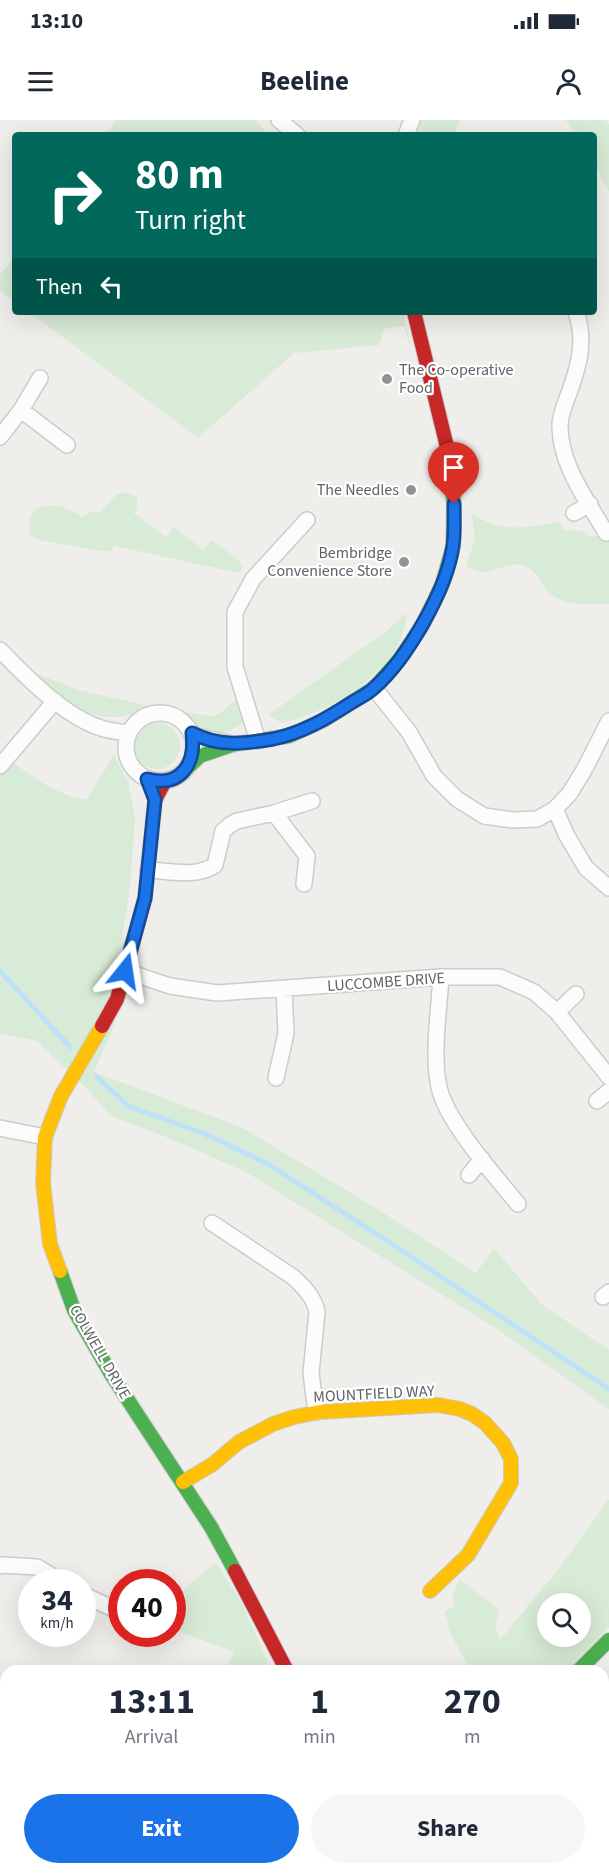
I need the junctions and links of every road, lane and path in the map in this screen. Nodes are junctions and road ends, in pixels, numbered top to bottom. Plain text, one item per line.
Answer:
1 (279, 120) edge
2 (293, 132) edge
3 (415, 315) edge
4 (577, 315) edge
5 (40, 378) dead end
6 (21, 410) junction
7 (0, 437) edge
8 (67, 445) dead end
9 (590, 504) junction
10 (574, 513) dead end
11 (307, 520) dead end
12 (606, 533) dead end
13 (0, 650) edge
14 (374, 688) junction
15 (56, 701) junction
16 (609, 721) edge
17 (192, 733) junction
18 (129, 734) junction
19 (258, 741) junction
20 (235, 744) junction
21 (0, 766) edge
22 (182, 773) junction
23 (147, 779) junction
24 (165, 781) junction
25 (155, 800) junction
26 (312, 801) dead end
27 (555, 809) junction
28 (274, 813) junction
29 (148, 870) junction
30 (304, 884) dead end
31 (609, 888) edge
32 (125, 971) junction
33 (441, 977) junction
34 (284, 989) junction
35 (576, 994) dead end
36 (557, 1012) junction
37 (609, 1077) edge
38 (276, 1078) dead end
39 (609, 1091) edge
40 (597, 1101) dead end
41 (0, 1128) edge
42 (45, 1137) junction
43 (482, 1159) junction
44 (469, 1175) dead end
45 (518, 1204) dead end
46 (212, 1223) dead end
47 (316, 1412) junction
48 (183, 1482) junction
49 (1, 1563) edge
50 (40, 1569) edge
51 (430, 1591) dead end
52 (609, 1640) edge
53 (284, 1665) edge
54 (584, 1665) edge

1 - 2 street
3 - 14 street
4 - 9 street
5 - 6 street
6 - 7 street
6 - 8 street
9 - 10 street
9 - 12 street
11 - 19 street
13 - 15 street
14 - 19 street
14 - 27 street
15 - 18 street
15 - 21 street
16 - 27 street
17 - 18 street
17 - 20 street
17 - 22 street
18 - 23 street
19 - 20 street
20 - 22 street
22 - 24 street
23 - 24 street
23 - 25 street, COLWELL DRIVE
24 - 25 street, COLWELL DRIVE
25 - 29 street, COLWELL DRIVE
26 - 28 street
27 - 31 street
28 - 29 street
28 - 30 street
29 - 32 street, COLWELL DRIVE
32 - 34 street, LUCCOMBE DRIVE
32 - 42 street, COLWELL DRIVE
33 - 34 street, LUCCOMBE DRIVE
33 - 36 street, LUCCOMBE DRIVE
33 - 43 street
34 - 38 street
35 - 36 street
36 - 37 street, LUCCOMBE DRIVE
39 - 40 street
41 - 42 street
42 - 48 street, COLWELL DRIVE
43 - 44 street
43 - 45 street
46 - 47 street
47 - 48 street, MOUNTFIELD WAY
47 - 51 street, MOUNTFIELD WAY
48 - 53 street, COLWELL DRIVE
49 - 50 street
52 - 54 street

